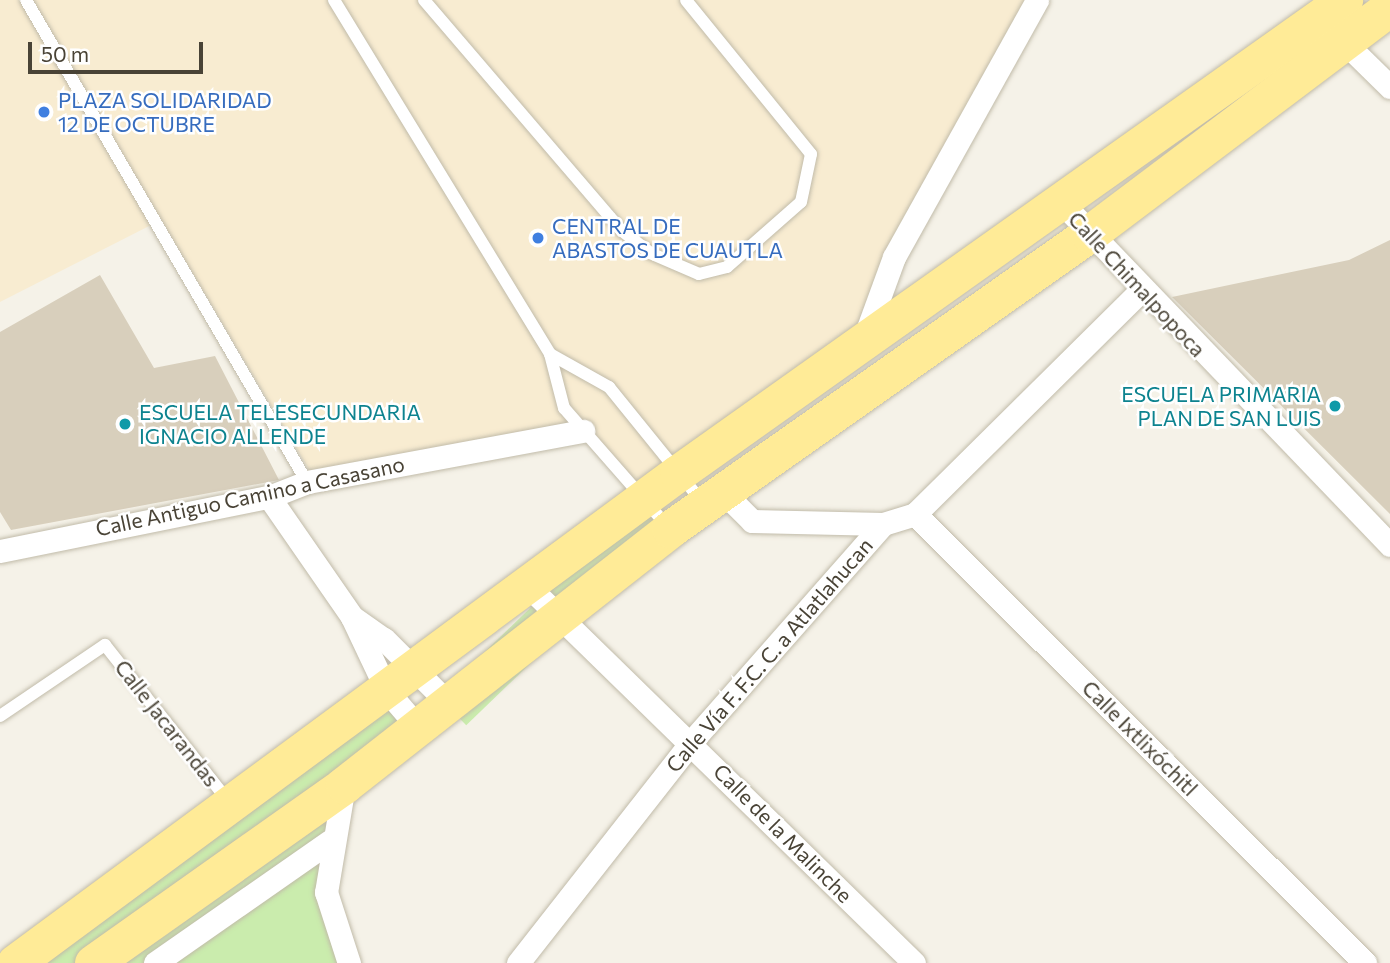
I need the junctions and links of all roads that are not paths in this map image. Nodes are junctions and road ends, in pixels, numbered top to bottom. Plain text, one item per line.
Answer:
1 (26, 0) edge
2 (334, 0) edge
3 (424, 0) edge
4 (686, 0) edge
5 (1037, 0) edge
6 (1390, 7) edge
7 (1336, 20) edge
8 (1390, 87) edge
9 (1061, 202) junction
10 (1089, 234) junction
11 (1140, 291) junction
12 (862, 345) junction
13 (550, 354) junction
14 (583, 432) junction
15 (677, 473) junction
16 (307, 482) junction
17 (269, 497) junction
18 (713, 497) junction
19 (642, 500) junction
20 (915, 514) junction
21 (883, 524) junction
22 (670, 529) junction
23 (1390, 545) edge
24 (0, 551) edge
25 (529, 587) junction
26 (561, 615) junction
27 (352, 617) junction
28 (416, 670) junction
29 (387, 691) junction
30 (447, 702) junction
31 (0, 716) edge
32 (417, 726) junction
33 (691, 742) junction
34 (344, 785) junction
35 (230, 802) junction
36 (330, 841) junction
37 (15, 963) edge
38 (93, 963) edge
39 (155, 963) edge
40 (349, 963) edge
41 (518, 963) edge
42 (914, 963) edge
43 (1364, 963) edge

1 - 16 lane
2 - 13 lane
3 - 4 lane
5 - 12 street
6 - 7 main road
7 - 8 street
7 - 9 main road
7 - 10 main road
9 - 10 street, Calle Chimalpopoca
9 - 12 main road
10 - 11 street, Calle Chimalpopoca
10 - 18 main road
11 - 20 street, Calle Vía F. F.C. C. a Atlatlahucan
11 - 23 street, Calle Chimalpopoca
12 - 15 main road
13 - 14 lane
13 - 15 lane
14 - 16 street, Calle Antiguo Camino a Casasano
14 - 19 lane
15 - 18 lane
15 - 19 main road
16 - 17 street, Calle Antiguo Camino a Casasano
17 - 24 street, Calle Antiguo Camino a Casasano
17 - 27 street
18 - 21 street
18 - 22 main road
19 - 22 lane
19 - 25 main road
20 - 21 street, Calle Vía F. F.C. C. a Atlatlahucan
20 - 43 street, Calle Ixtlixóchitl
21 - 33 street, Calle Vía F. F.C. C. a Atlatlahucan
22 - 26 main road
25 - 26 street, Calle de la Malinche
25 - 28 main road
26 - 30 main road
26 - 33 street, Calle de la Malinche
27 - 28 street
27 - 29 street
28 - 29 main road
28 - 30 street
29 - 32 street
29 - 35 main road
30 - 32 main road
31 - 35 lane, Calle Jacarandas
32 - 34 main road
33 - 41 street, Calle Vía F. F.C. C. a Atlatlahucan
33 - 42 street, Calle de la Malinche
34 - 36 street
34 - 38 main road
35 - 37 main road
36 - 39 street
36 - 40 street

